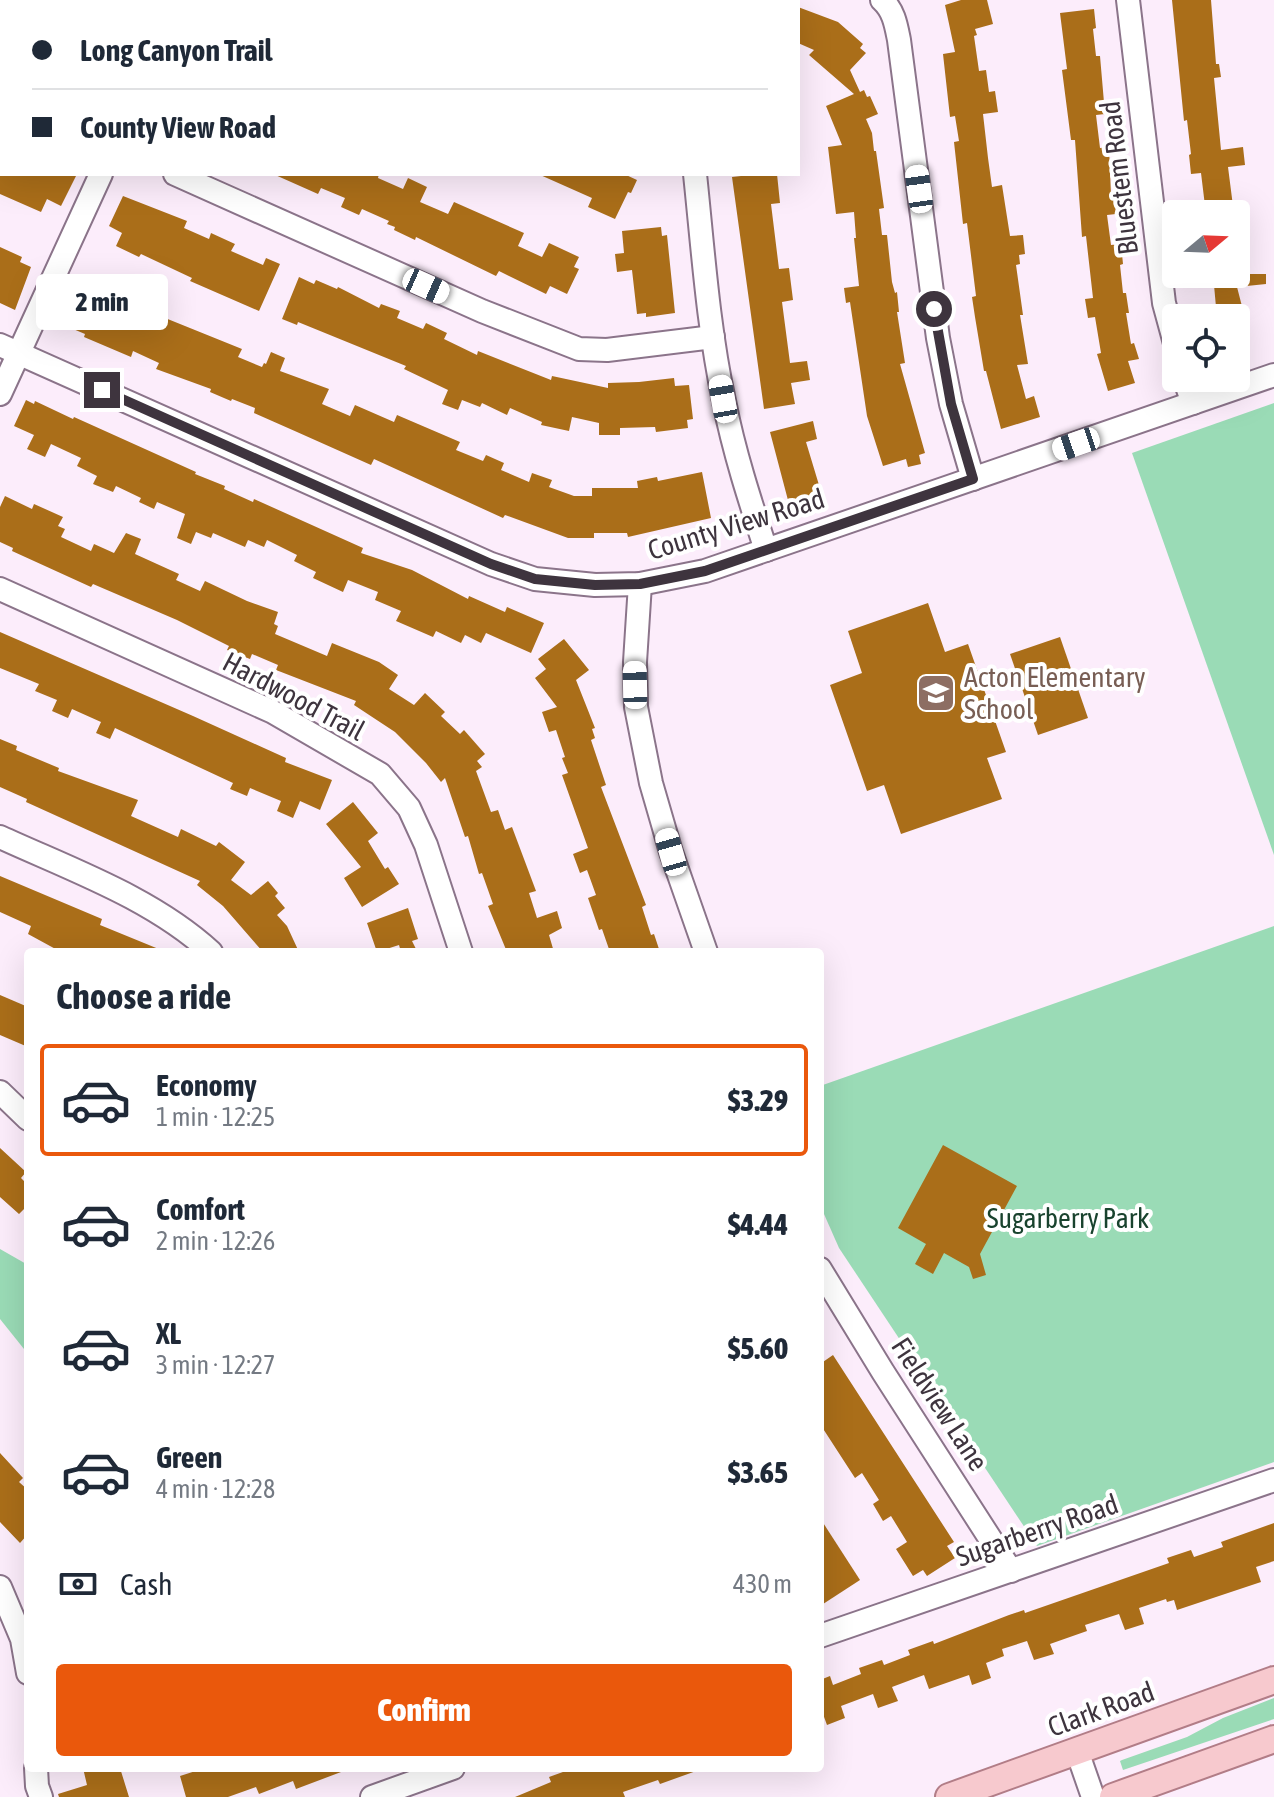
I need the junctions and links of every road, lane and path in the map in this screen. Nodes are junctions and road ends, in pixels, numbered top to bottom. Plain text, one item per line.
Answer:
1 (882, 0) edge
2 (1128, 0) edge
3 (100, 176) edge
4 (179, 176) edge
5 (695, 176) edge
6 (1164, 304) edge
7 (713, 337) junction
8 (9, 349) edge
9 (1274, 375) edge
10 (1189, 392) edge
11 (0, 394) edge
12 (1193, 403) junction
13 (973, 479) junction
14 (766, 550) junction
15 (640, 584) junction
16 (0, 589) edge
17 (0, 837) edge
18 (206, 948) edge
19 (460, 948) edge
20 (705, 948) edge
21 (0, 1092) edge
22 (24, 1115) edge
23 (824, 1276) edge
24 (1274, 1480) edge
25 (1011, 1571) junction
26 (0, 1587) edge
27 (824, 1635) edge
28 (24, 1650) edge
29 (1274, 1680) edge
30 (1274, 1739) edge
31 (1077, 1751) junction
32 (36, 1772) edge
33 (442, 1772) edge
34 (41, 1797) edge
35 (372, 1797) edge
36 (949, 1797) edge
37 (1093, 1797) edge
38 (1113, 1797) edge

1 - 13 street
2 - 6 street, Bluestem Road
3 - 8 street
4 - 7 street
5 - 7 street
7 - 14 street
8 - 11 street
8 - 15 street, County View Road
9 - 12 street, County View Road
10 - 12 street
12 - 13 street, County View Road
13 - 14 street, County View Road
14 - 15 street, County View Road
15 - 20 street
16 - 19 street, Hardwood Trail
17 - 18 street
21 - 22 street
23 - 25 street, Fieldview Lane
24 - 25 street, Sugarberry Road
25 - 27 street, Sugarberry Road
26 - 28 street
29 - 31 main road, Clark Road
30 - 38 main road
31 - 36 main road, Clark Road
31 - 37 street
32 - 34 street
33 - 35 street

